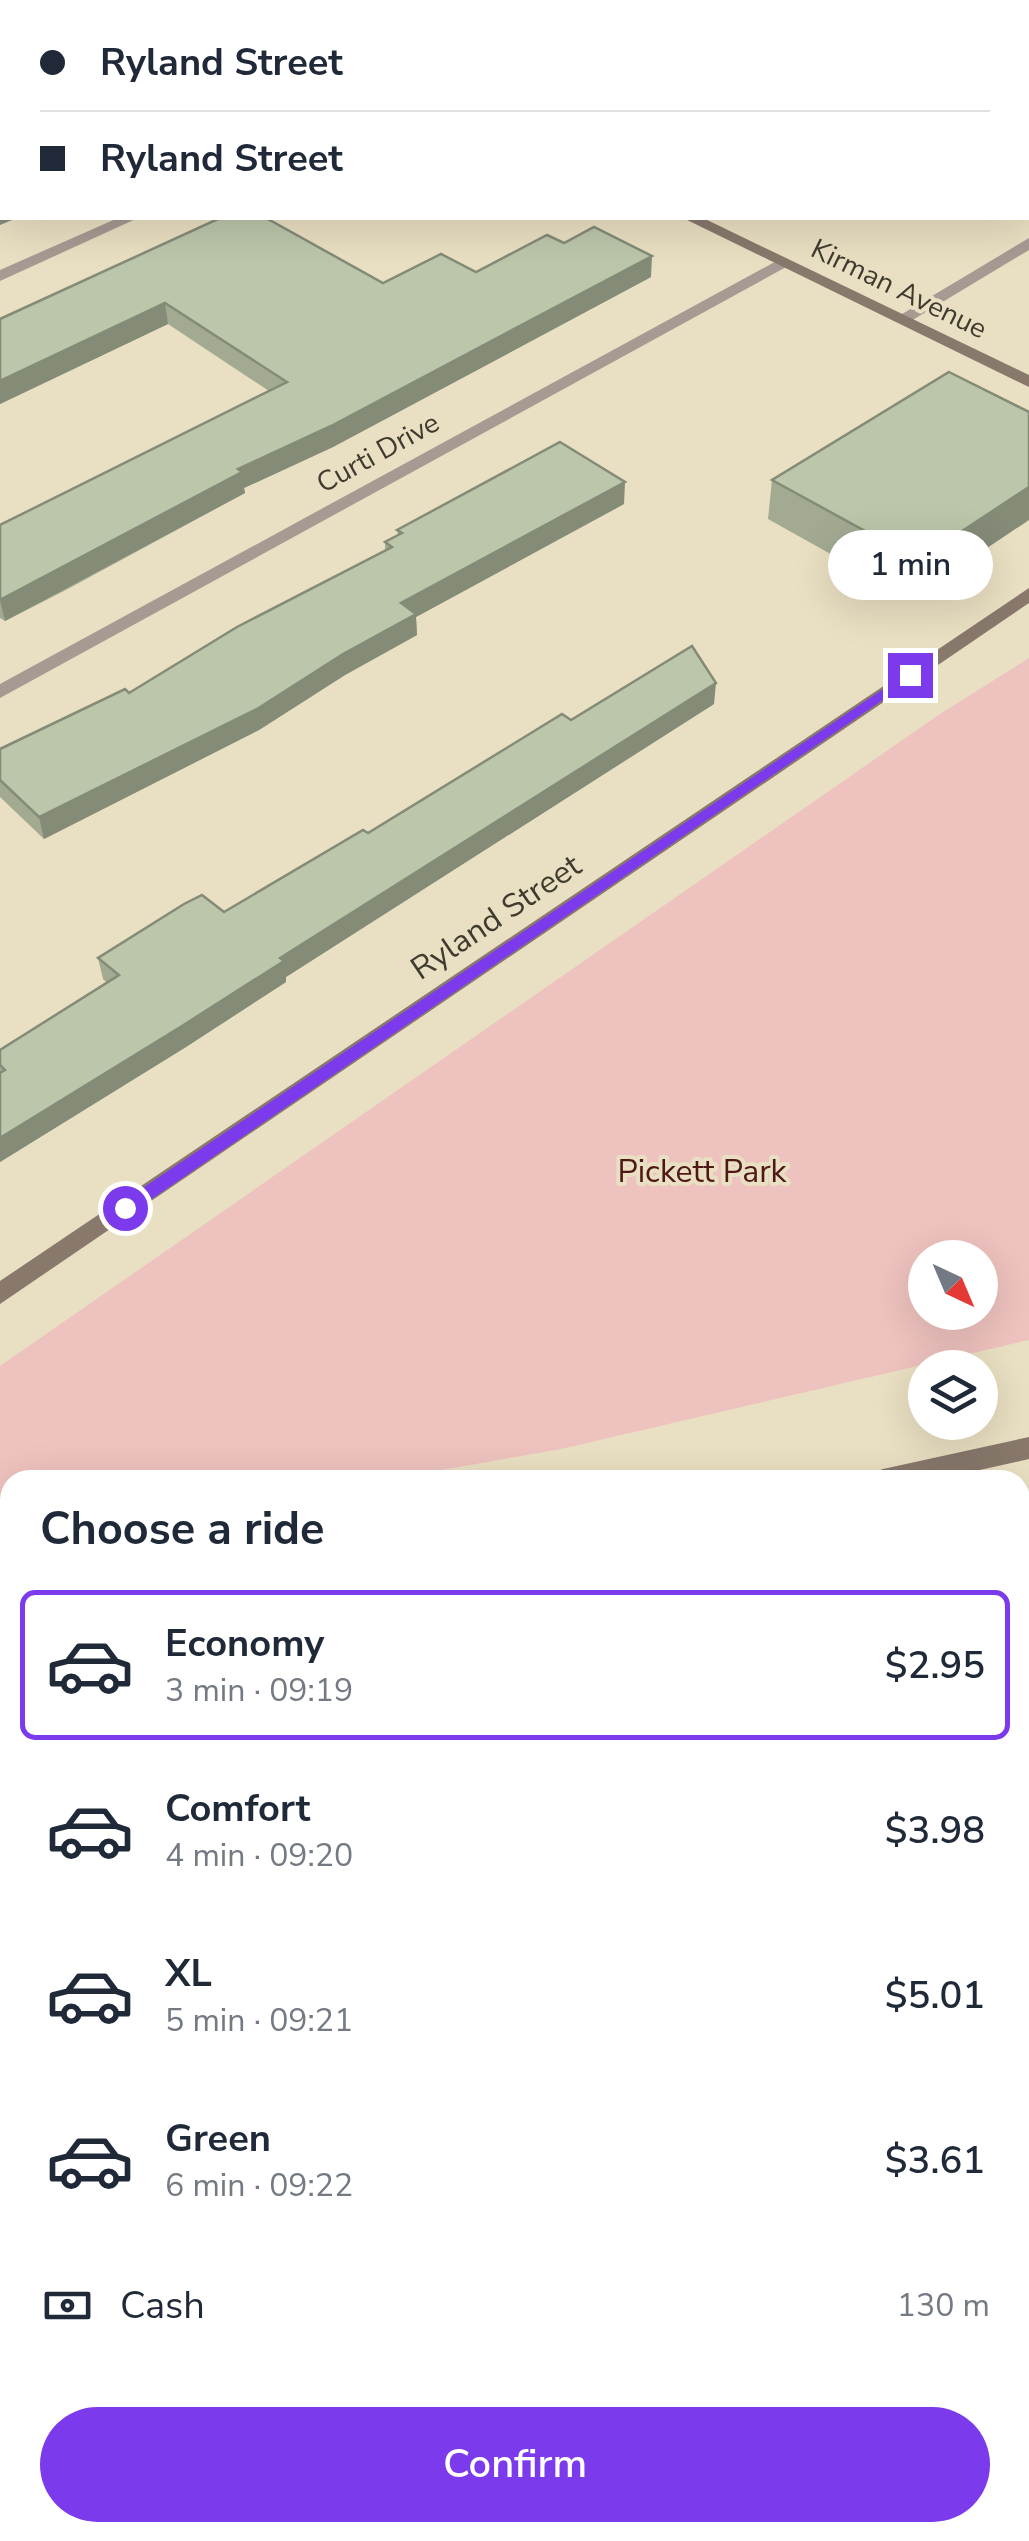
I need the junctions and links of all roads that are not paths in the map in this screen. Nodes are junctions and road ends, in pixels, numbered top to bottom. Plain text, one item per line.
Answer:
1 (126, 220) edge
2 (695, 220) edge
3 (1029, 243) edge
4 (782, 263) junction
5 (0, 276) edge
6 (900, 320) junction
7 (1029, 382) edge
8 (1029, 594) edge
9 (0, 692) edge
10 (0, 1294) edge
11 (1029, 1448) edge
12 (929, 1470) edge

1 - 5 street
2 - 4 main road, Kirman Avenue
3 - 6 street
4 - 6 main road, Kirman Avenue
4 - 9 street, Curti Drive
6 - 7 main road, Kirman Avenue
8 - 10 main road, Ryland Street
11 - 12 main road

